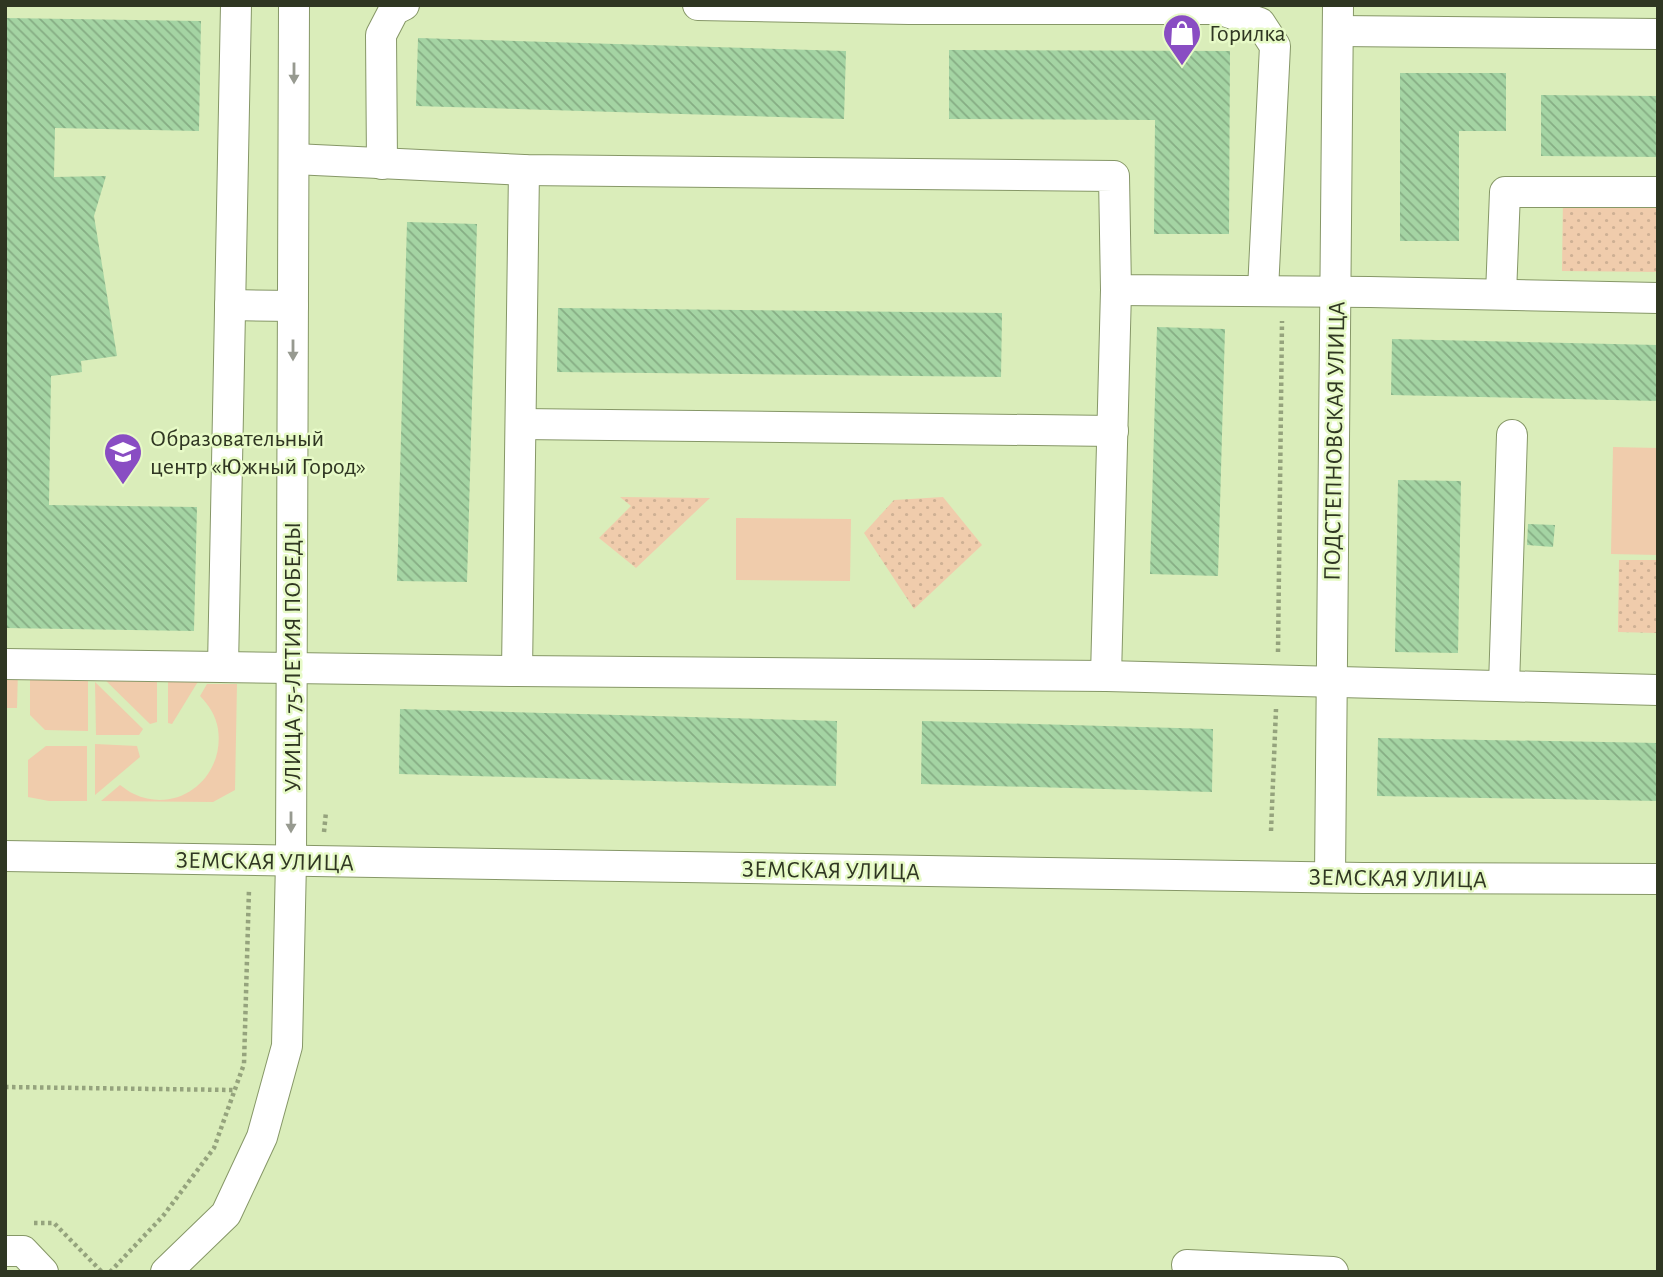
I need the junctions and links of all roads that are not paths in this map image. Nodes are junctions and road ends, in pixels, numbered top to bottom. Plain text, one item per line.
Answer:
1 (236, 5) edge
2 (294, 5) edge
3 (404, 5) edge
4 (698, 5) edge
5 (1338, 18) edge
6 (1658, 34) edge
7 (294, 159) junction
8 (382, 164) junction
9 (524, 170) junction
10 (1658, 192) edge
11 (1116, 290) junction
12 (1273, 291) junction
13 (1335, 291) junction
14 (1501, 294) junction
15 (1658, 298) edge
16 (230, 305) junction
17 (293, 306) junction
18 (521, 425) junction
19 (1113, 431) junction
20 (1512, 435) dead end
21 (5, 664) edge
22 (223, 667) junction
23 (292, 668) junction
24 (517, 671) junction
25 (1106, 676) junction
26 (1331, 682) junction
27 (1504, 686) junction
28 (1658, 690) edge
29 (5, 856) edge
30 (291, 861) junction
31 (1330, 877) junction
32 (1658, 879) edge
33 (5, 1251) edge
34 (1187, 1265) dead end
35 (43, 1272) edge
36 (166, 1272) edge
37 (1333, 1272) edge

1 - 16 street
2 -> 7 street, УЛИЦА 75-ЛЕТИЯ ПОБЕДЫ
3 - 8 street
4 - 12 street
5 - 6 street
5 - 13 street, ПОДСТЕПНОВСКАЯ УЛИЦА
7 - 8 street
7 - 17 street, УЛИЦА 75-ЛЕТИЯ ПОБЕДЫ
8 - 9 street
9 - 11 street
9 - 18 street
10 - 14 street
11 - 12 street
11 - 19 street
12 - 13 street
13 - 14 street
13 - 26 street, ПОДСТЕПНОВСКАЯ УЛИЦА
14 - 15 street
16 - 17 street
16 - 22 street
17 -> 23 street, УЛИЦА 75-ЛЕТИЯ ПОБЕДЫ
18 - 19 street
18 - 24 street
19 - 25 street
20 - 27 street
21 - 22 street
22 - 23 street
23 - 24 street
23 -> 30 street, УЛИЦА 75-ЛЕТИЯ ПОБЕДЫ
24 - 25 street
25 - 26 street
26 - 27 street
26 - 31 street, ПОДСТЕПНОВСКАЯ УЛИЦА
27 - 28 street
29 - 30 street, ЗЕМСКАЯ УЛИЦА
30 - 31 street, ЗЕМСКАЯ УЛИЦА
30 - 36 street, УЛИЦА 75-ЛЕТИЯ ПОБЕДЫ
31 - 32 street, ЗЕМСКАЯ УЛИЦА
33 - 35 street
34 - 37 street

